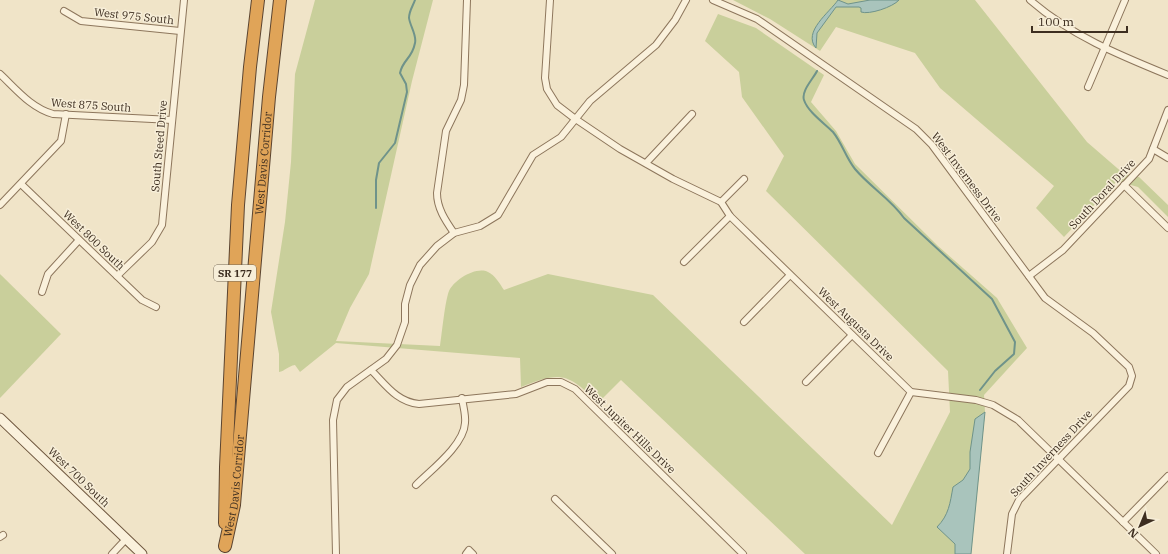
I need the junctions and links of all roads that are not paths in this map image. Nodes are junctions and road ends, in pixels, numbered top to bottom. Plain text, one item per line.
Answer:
1 (184, 0) edge
2 (258, 0) edge
3 (280, 0) edge
4 (467, 0) edge
5 (550, 0) edge
6 (686, 0) edge
7 (713, 0) edge
8 (1030, 0) edge
9 (1125, 0) edge
10 (64, 11) dead end
11 (180, 31) junction
12 (1106, 49) junction
13 (0, 74) edge
14 (1168, 75) edge
15 (1088, 87) dead end
16 (1168, 110) edge
17 (66, 114) junction
18 (692, 114) dead end
19 (574, 118) junction
20 (172, 120) junction
21 (1152, 149) junction
22 (1168, 158) edge
23 (646, 164) junction
24 (744, 178) dead end
25 (21, 184) junction
26 (1124, 185) junction
27 (721, 202) junction
28 (0, 205) edge
29 (730, 216) junction
30 (1168, 228) edge
31 (454, 233) junction
32 (79, 240) junction
33 (684, 262) dead end
34 (790, 275) junction
35 (117, 276) junction
36 (1029, 276) junction
37 (42, 292) dead end
38 (156, 307) dead end
39 (744, 322) dead end
40 (852, 335) junction
41 (371, 370) junction
42 (1132, 376) joint
43 (806, 382) dead end
44 (911, 392) junction
45 (462, 398) junction
46 (0, 418) edge
47 (878, 453) dead end
48 (1058, 459) junction
49 (1168, 476) edge
50 (416, 485) dead end
51 (555, 499) dead end
52 (1123, 522) junction
53 (126, 539) junction
54 (112, 554) edge
55 (142, 554) edge
56 (336, 554) edge
57 (612, 554) edge
58 (743, 554) edge
59 (1007, 554) edge
60 (1156, 554) edge

1 - 11 street, South Steed Drive
2 - 3 highway, West Davis Corridor / SR 177
4 - 31 street
5 - 19 street
6 - 19 street
7 - 36 street, West Inverness Drive
8 - 12 street
9 - 12 street
10 - 11 street, West 975 South
11 - 20 street, South Steed Drive
12 - 14 street
12 - 15 street
13 - 17 street, West 875 South
16 - 21 street, South Doral Drive
17 - 20 street, West 875 South
17 - 25 street
18 - 23 street
19 - 23 street
19 - 31 street
20 - 35 street, South Steed Drive
21 - 22 street
21 - 26 street, South Doral Drive
23 - 27 street
24 - 27 street
25 - 28 street
25 - 32 street, West 800 South
26 - 30 street
26 - 36 street, South Doral Drive
27 - 29 street, West Augusta Drive
29 - 33 street
29 - 34 street, West Augusta Drive
31 - 41 street
32 - 35 street, West 800 South
32 - 37 street
34 - 39 street
34 - 40 street, West Augusta Drive
35 - 38 street, West 800 South
36 - 42 street, West Inverness Drive
40 - 43 street
40 - 44 street, West Augusta Drive
41 - 45 street, West Jupiter Hills Drive
41 - 56 street
42 - 48 street, South Inverness Drive
44 - 47 street
44 - 48 street
45 - 50 street
45 - 58 street, West Jupiter Hills Drive
46 - 53 street, West 700 South
48 - 52 street
48 - 59 street, South Inverness Drive
49 - 52 street
51 - 57 street
52 - 60 street
53 - 54 street
53 - 55 street, West 700 South

